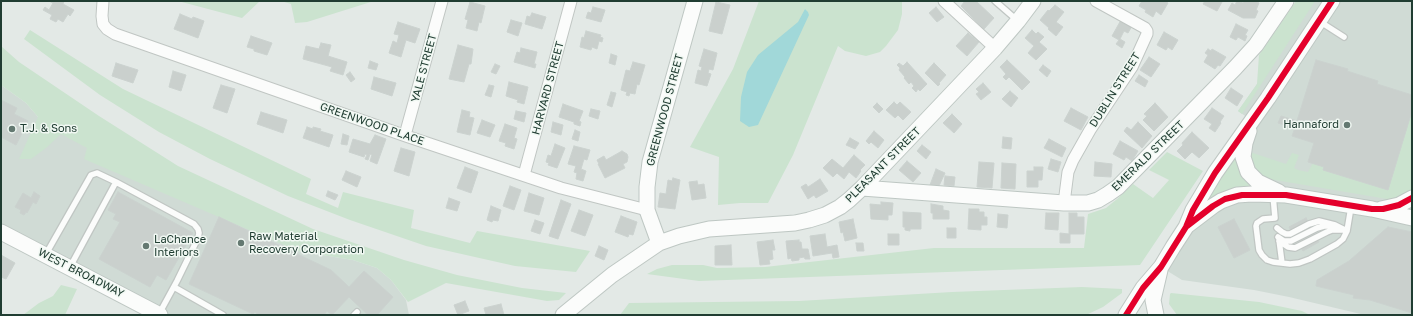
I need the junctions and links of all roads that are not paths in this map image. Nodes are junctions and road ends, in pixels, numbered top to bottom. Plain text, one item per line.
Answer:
1 (103, 1) edge
2 (442, 1) edge
3 (571, 1) edge
4 (695, 1) edge
5 (944, 1) edge
6 (995, 1) edge
7 (1033, 1) edge
8 (1096, 1) edge
9 (1286, 1) edge
10 (1332, 1) edge
11 (1018, 21) junction
12 (1319, 21) junction
13 (1344, 37) dead end
14 (995, 48) junction
15 (1254, 117) junction
16 (405, 136) junction
17 (524, 175) junction
18 (116, 182) junction
19 (862, 188) junction
20 (1280, 195) junction
21 (1412, 198) edge
22 (1064, 203) junction
23 (1351, 206) junction
24 (1372, 209) junction
25 (647, 210) junction
26 (1275, 218) junction
27 (1412, 218) edge
28 (1186, 227) junction
29 (1277, 228) junction
30 (1347, 231) junction
31 (1, 232) edge
32 (1278, 239) junction
33 (659, 243) junction
34 (45, 255) junction
35 (1282, 263) junction
36 (1161, 267) junction
37 (70, 268) junction
38 (174, 287) junction
39 (159, 315) edge
40 (223, 315) edge
41 (563, 315) edge
42 (1126, 315) edge
43 (1156, 315) edge

1 - 16 street, GREENWOOD PLACE
2 - 16 street, YALE STREET
3 - 17 street, HARVARD STREET
4 - 25 street, GREENWOOD STREET
5 - 14 street
6 - 11 lane
7 - 11 street, PLEASANT STREET
8 - 22 street, DUBLIN STREET
9 - 22 street, EMERALD STREET
10 - 12 street
11 - 14 street, PLEASANT STREET
12 - 13 lane
12 - 15 street
14 - 19 street, PLEASANT STREET
15 - 20 street
15 - 28 street
16 - 17 street, GREENWOOD PLACE
17 - 25 street, GREENWOOD PLACE
18 - 34 lane
18 - 37 lane
18 - 38 lane
19 - 22 street, EMERALD STREET
19 - 33 street, PLEASANT STREET
20 - 23 street
20 - 26 lane
20 - 28 street
21 - 24 street
23 - 24 street
23 - 30 lane
24 - 27 street
25 - 33 street, GREENWOOD STREET
26 - 29 lane
26 - 35 lane
28 - 36 street
29 - 30 lane
29 - 32 lane
30 - 32 lane
30 - 35 lane
31 - 34 street, WEST BROADWAY
32 - 35 lane
33 - 41 street, PLEASANT STREET
34 - 37 street, WEST BROADWAY
36 - 42 street
36 - 43 street
37 - 39 street, WEST BROADWAY
38 - 39 lane
38 - 40 lane

